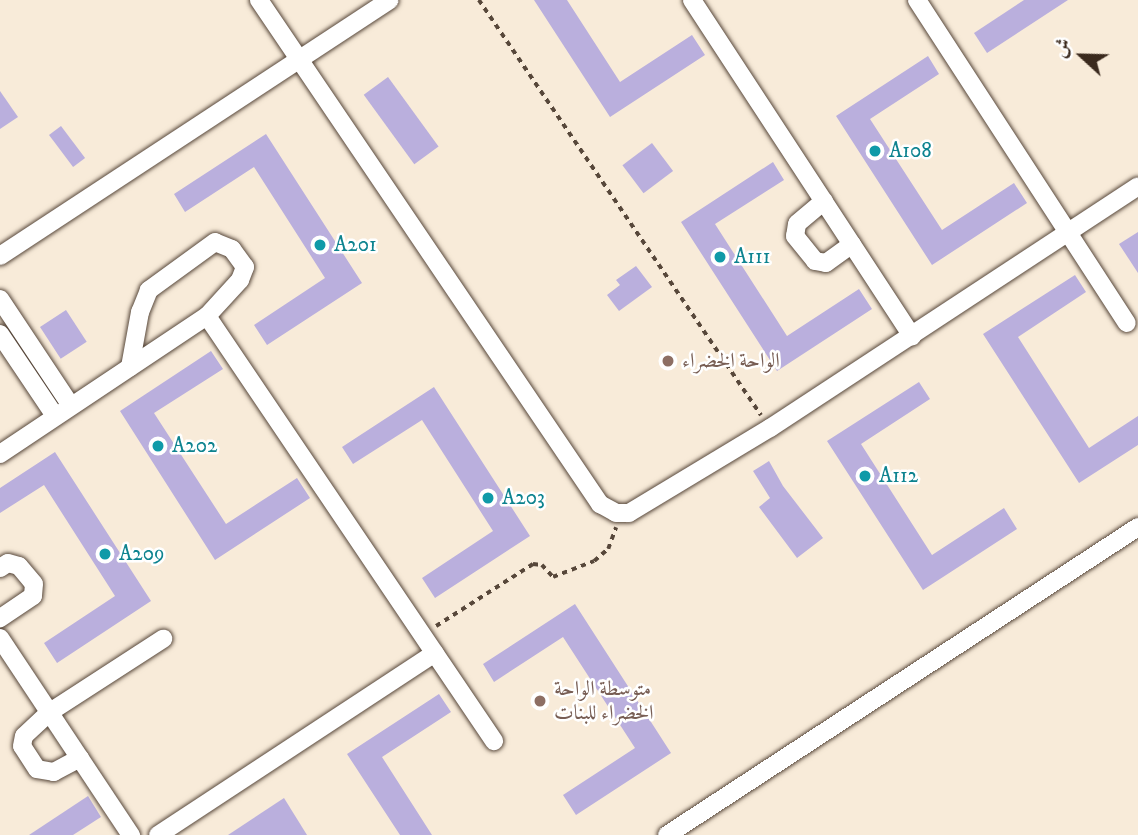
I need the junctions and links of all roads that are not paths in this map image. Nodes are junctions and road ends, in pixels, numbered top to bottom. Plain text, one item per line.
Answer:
1 (260, 0) edge
2 (389, 0) edge
3 (692, 0) edge
4 (917, 0) edge
5 (300, 60) junction
6 (1138, 186) edge
7 (824, 201) junction
8 (1068, 232) junction
9 (852, 244) junction
10 (0, 256) edge
11 (0, 299) edge
12 (207, 316) junction
13 (1127, 323) dead end
14 (0, 334) edge
15 (912, 336) junction
16 (130, 367) junction
17 (63, 411) junction
18 (0, 454) edge
19 (1138, 527) edge
20 (0, 568) edge
21 (0, 618) edge
22 (0, 638) edge
23 (163, 639) dead end
24 (435, 653) junction
25 (50, 712) junction
26 (494, 741) dead end
27 (80, 758) junction
28 (131, 835) edge
29 (158, 835) edge
30 (667, 835) edge

1 - 5 street
2 - 5 street
3 - 7 street
4 - 8 street
5 - 10 street
5 - 15 street
6 - 8 street
7 - 9 street
7 - 9 street
8 - 13 street
8 - 15 street
9 - 15 street
11 - 17 street
12 - 16 street
12 - 16 street
12 - 24 street
14 - 17 street
16 - 17 street
17 - 18 street
19 - 30 street
20 - 21 street
22 - 25 street
23 - 25 street
24 - 26 street
24 - 29 street
25 - 27 street
25 - 27 street
27 - 28 street

